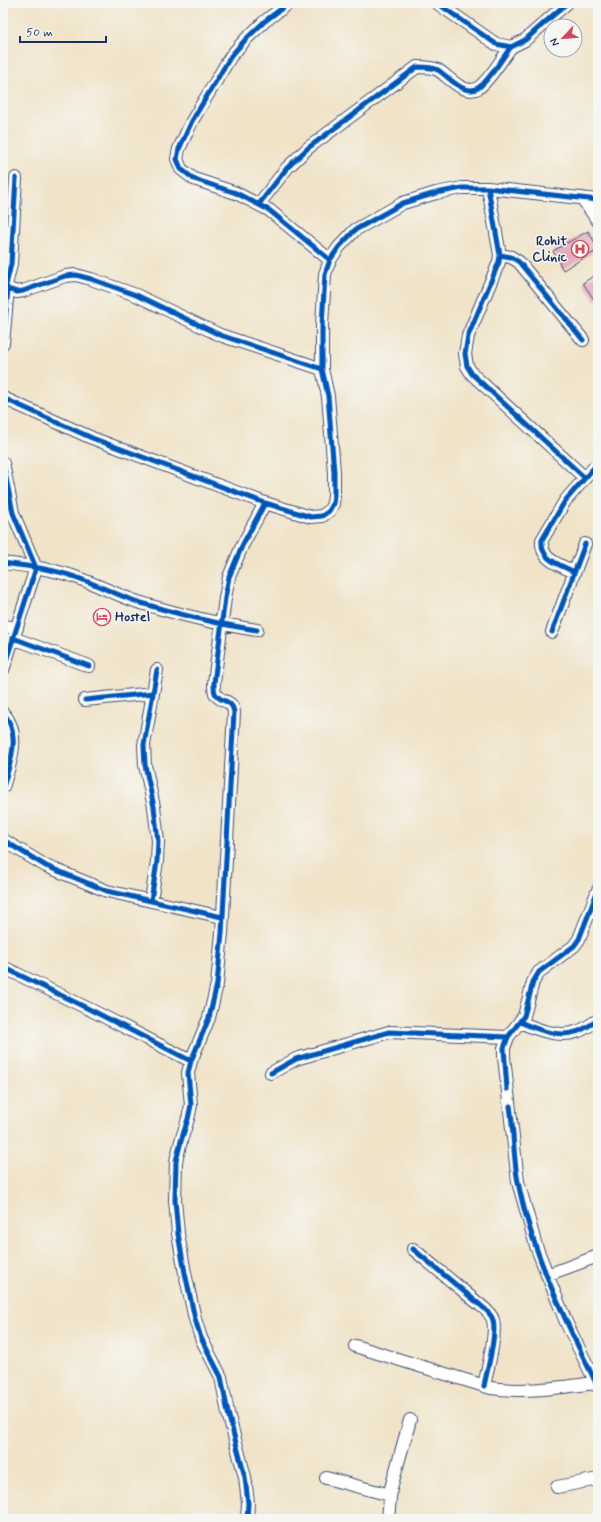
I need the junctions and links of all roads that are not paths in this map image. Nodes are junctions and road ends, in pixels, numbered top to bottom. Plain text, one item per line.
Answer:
1 (289, 3) edge
2 (437, 3) edge
3 (567, 3) edge
4 (511, 47) junction
5 (16, 178) dead end
6 (488, 188) junction
7 (582, 198) junction
8 (598, 200) edge
9 (259, 204) junction
10 (598, 221) edge
11 (500, 255) junction
12 (330, 260) junction
13 (6, 286) edge
14 (583, 340) dead end
15 (3, 343) edge
16 (322, 369) junction
17 (3, 398) edge
18 (598, 463) edge
19 (3, 464) edge
20 (585, 478) junction
21 (265, 503) junction
22 (585, 544) dead end
23 (3, 563) edge
24 (36, 568) junction
25 (574, 572) junction
26 (222, 624) junction
27 (3, 626) edge
28 (257, 630) dead end
29 (552, 632) dead end
30 (15, 633) junction
31 (89, 666) dead end
32 (3, 670) edge
33 (157, 670) dead end
34 (153, 693) junction
35 (85, 700) dead end
36 (3, 713) edge
37 (3, 787) edge
38 (3, 840) edge
39 (598, 890) edge
40 (151, 901) junction
41 (222, 917) junction
42 (3, 966) edge
43 (598, 1020) edge
44 (520, 1022) junction
45 (508, 1037) junction
46 (191, 1061) junction
47 (271, 1073) dead end
48 (413, 1249) dead end
49 (598, 1256) edge
50 (548, 1275) junction
51 (354, 1346) dead end
52 (593, 1367) edge
53 (597, 1385) edge
54 (484, 1386) junction
55 (410, 1420) dead end
56 (326, 1478) dead end
57 (598, 1479) edge
58 (557, 1487) dead end
59 (390, 1495) junction
60 (247, 1519) edge
61 (388, 1519) edge

1 - 9 street
2 - 4 street
3 - 4 street
4 - 9 street
5 - 13 street
6 - 7 street
6 - 11 street
6 - 12 street
7 - 8 street
7 - 10 street
9 - 12 street
11 - 14 street
11 - 20 street
12 - 16 street
13 - 15 street
13 - 16 street
16 - 21 street
17 - 21 street
18 - 20 street
19 - 24 street
20 - 25 street
21 - 26 street
22 - 25 street
23 - 24 street
24 - 26 street
24 - 30 street
25 - 29 street
26 - 28 street
26 - 41 street
27 - 30 street
30 - 31 street
30 - 32 street
33 - 34 street
34 - 35 street
34 - 40 street
36 - 37 street
38 - 40 street
39 - 44 street
40 - 41 street
41 - 46 street
42 - 46 street
43 - 44 street
44 - 45 street
45 - 47 street
45 - 50 street
46 - 60 street
48 - 54 street
49 - 50 street
50 - 52 street
51 - 54 street
52 - 53 street
53 - 54 street
55 - 59 street
56 - 59 street
57 - 58 street
59 - 61 street

